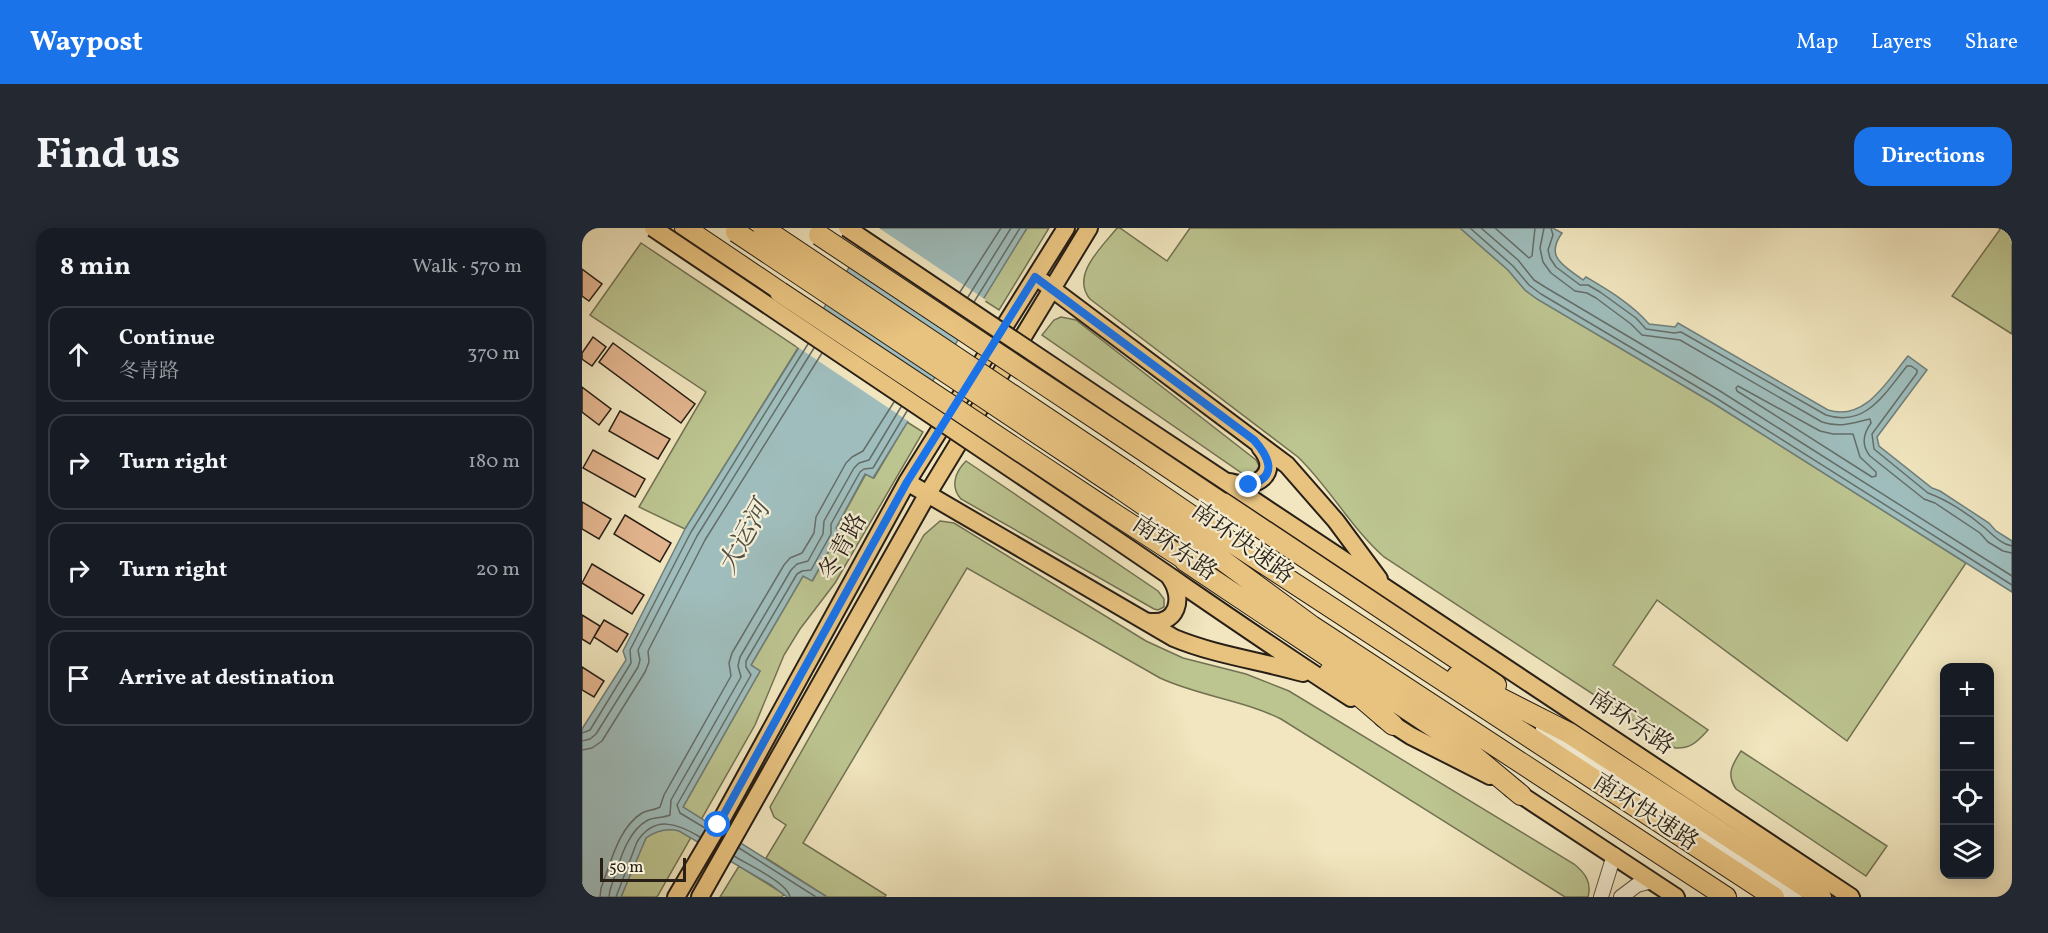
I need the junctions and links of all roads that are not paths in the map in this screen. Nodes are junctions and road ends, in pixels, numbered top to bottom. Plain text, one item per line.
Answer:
1 (653, 228) edge
2 (685, 228) edge
3 (731, 228) edge
4 (763, 228) edge
5 (809, 228) edge
6 (847, 228) edge
7 (1066, 228) edge
8 (1089, 228) edge
9 (1035, 277) junction
10 (1051, 288) junction
11 (1254, 440) junction
12 (1124, 480) junction
13 (1223, 480) junction
14 (907, 482) junction
15 (927, 495) junction
16 (1223, 503) junction
17 (1205, 525) junction
18 (1168, 574) junction
19 (1387, 589) junction
20 (1337, 600) junction
21 (1257, 604) junction
22 (1144, 621) junction
23 (1312, 626) junction
24 (1431, 663) junction
25 (1320, 678) junction
26 (1496, 698) junction
27 (1393, 725) junction
28 (1569, 733) junction
29 (1555, 754) junction
30 (1521, 795) junction
31 (1660, 853) junction
32 (1614, 855) junction
33 (1652, 881) junction
34 (676, 897) edge
35 (700, 897) edge
36 (1601, 897) edge
37 (1621, 897) edge
38 (1676, 897) edge
39 (1707, 897) edge
40 (1713, 897) edge
41 (1726, 897) edge
42 (1774, 897) edge
43 (1795, 897) edge
44 (1821, 897) edge
45 (1851, 897) edge

1 - 18 main road, 南环东路, bridge
2 - 21 highway, bridge
3 - 12 highway, 南环快速路, bridge
4 - 12 highway, 南环快速路, bridge
5 - 16 highway, bridge
6 - 13 main road, 南环东路, bridge
7 - 9 main road, 冬青路
8 - 10 main road, 冬青路
9 - 10 main road
9 - 14 main road, 冬青路
10 - 11 main road
10 - 15 main road, 冬青路
11 - 13 main road
11 - 19 main road
12 - 17 highway, 南环快速路
12 - 23 highway, 南环快速路
13 - 19 main road, 南环东路
14 - 15 main road
14 - 34 main road, 冬青路
15 - 22 main road
15 - 35 main road, 冬青路
16 - 20 highway
16 - 28 highway
17 - 20 highway, 南环快速路
17 - 29 highway, 南环快速路
18 - 22 main road
18 - 25 main road, 南环东路
19 - 45 main road, 南环东路
20 - 24 highway, 南环快速路
21 - 23 highway
21 - 27 highway
21 - 30 highway
21 - 39 highway
22 - 25 main road
23 - 31 highway, 南环快速路
24 - 26 highway
24 - 29 highway, 南环快速路
25 - 27 main road, 南环东路
26 - 28 highway
26 - 43 street
27 - 30 main road, 南环东路
28 - 44 highway
29 - 42 highway, 南环快速路
30 - 32 main road, 南环东路
31 - 40 highway
31 - 41 highway, 南环快速路
32 - 33 main road, 南环东路
32 - 36 street
33 - 37 street
33 - 38 main road, 南环东路

